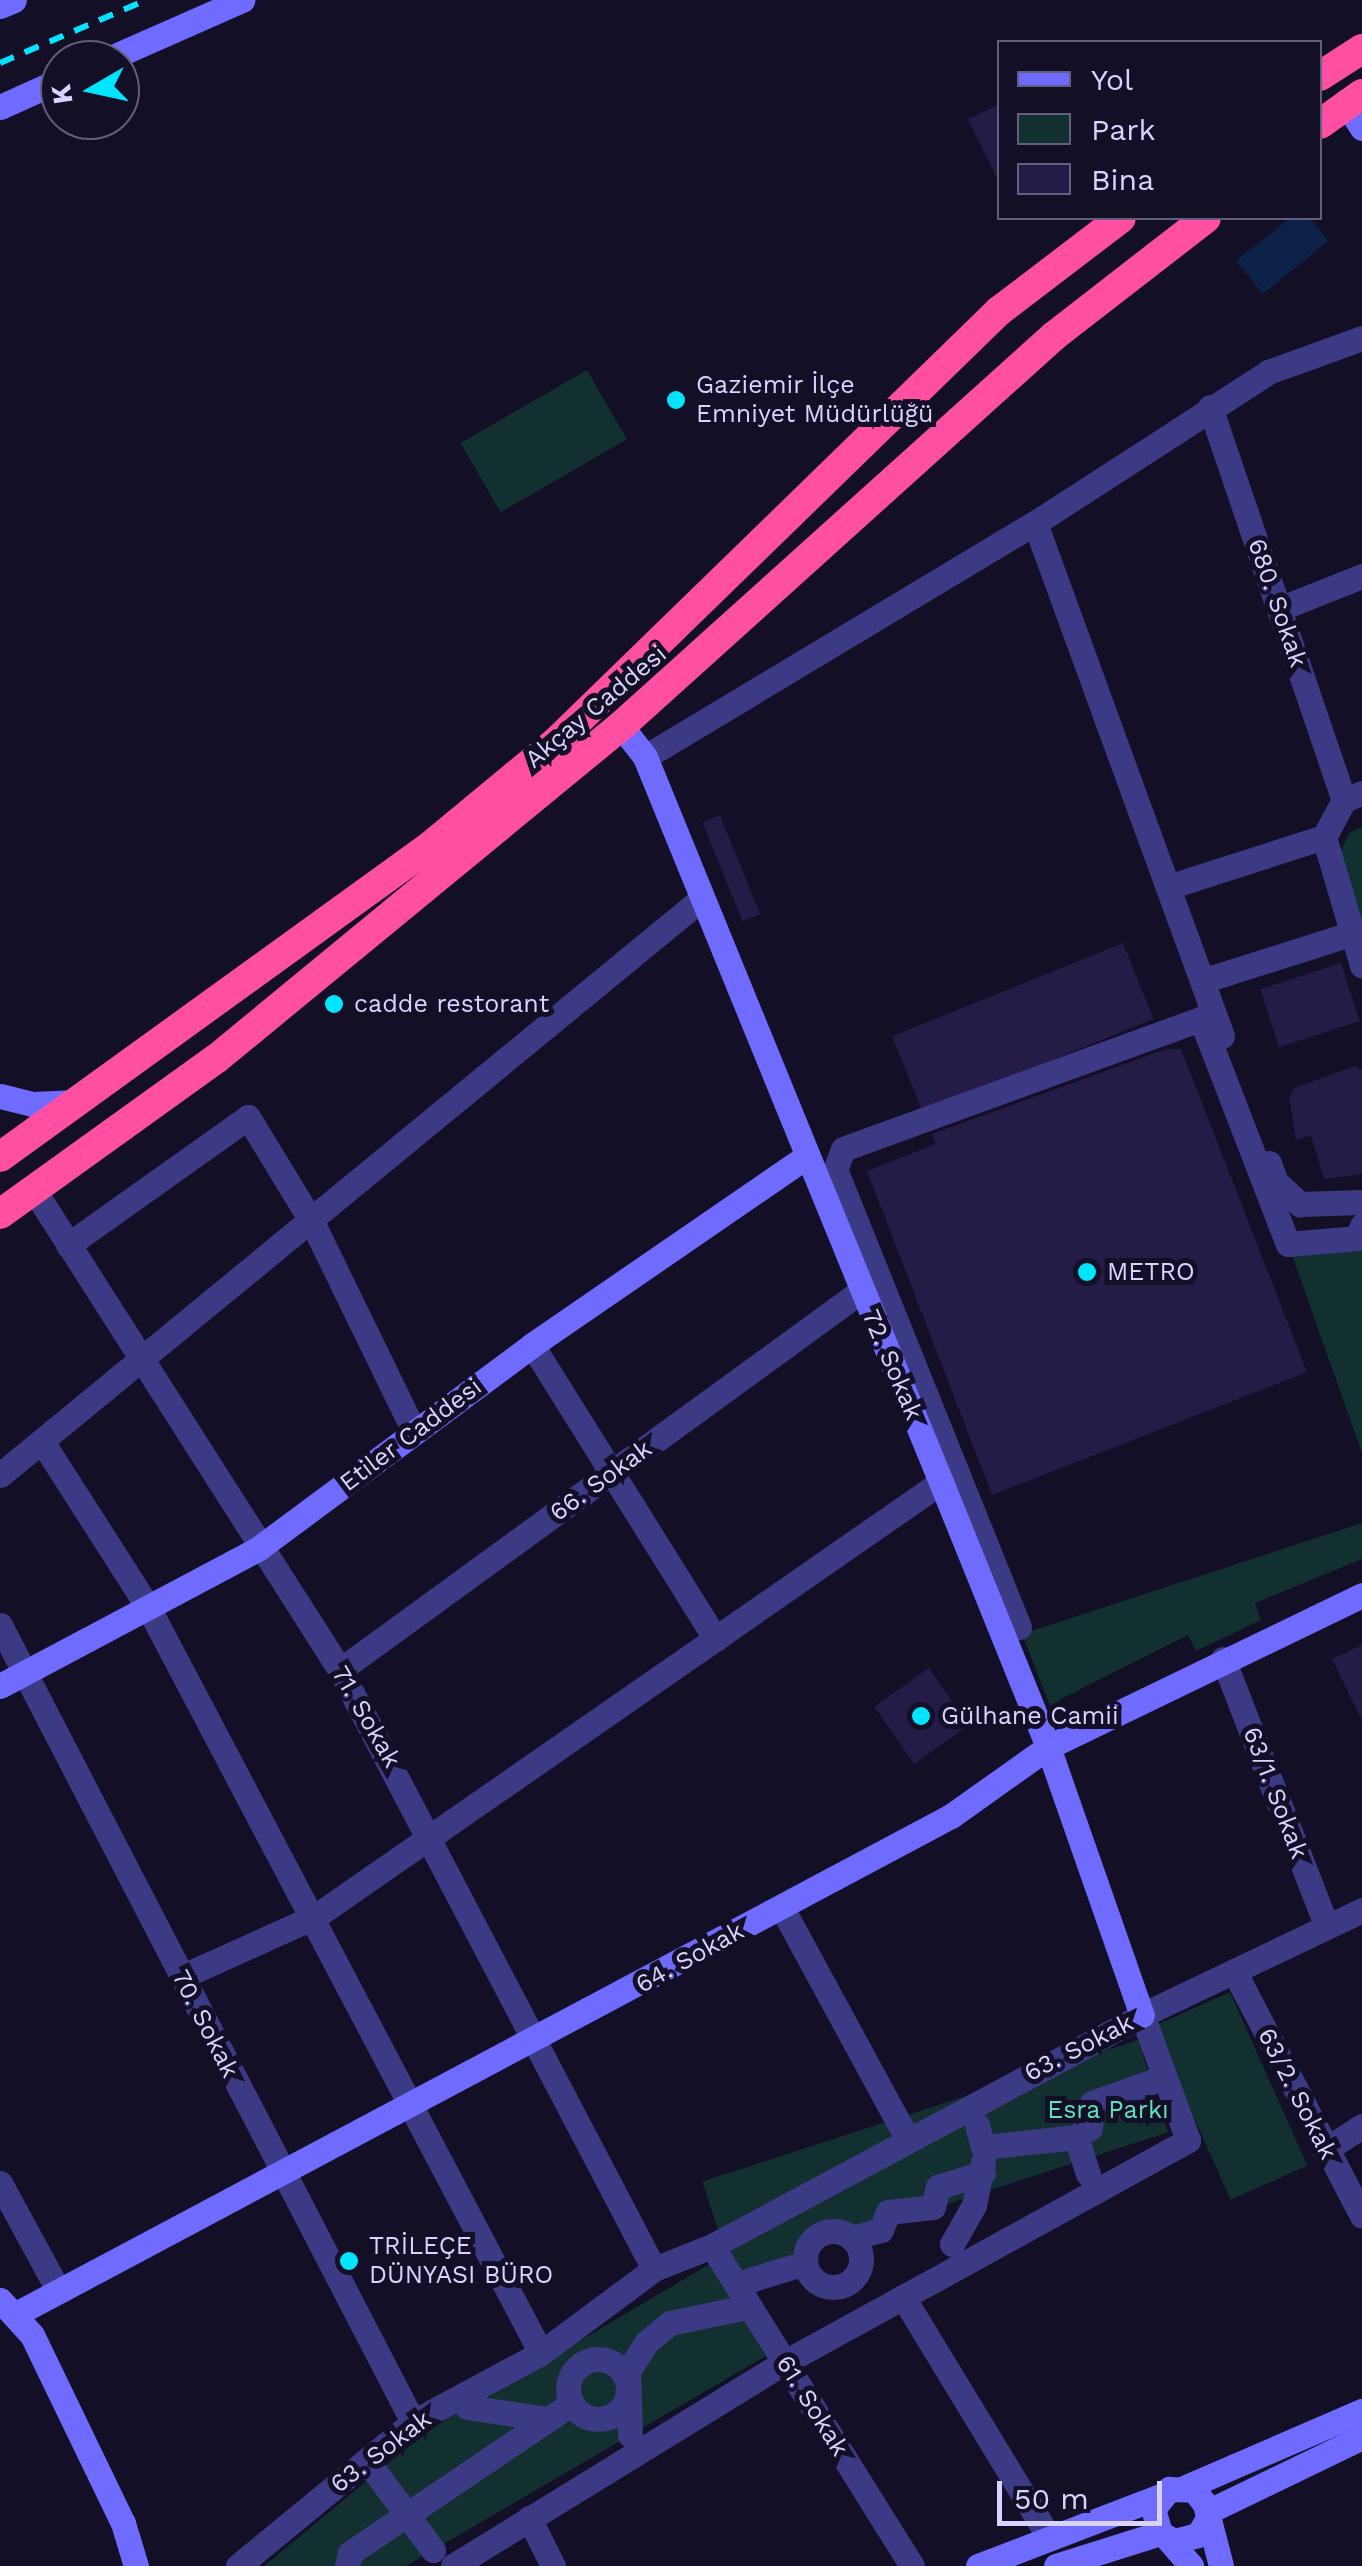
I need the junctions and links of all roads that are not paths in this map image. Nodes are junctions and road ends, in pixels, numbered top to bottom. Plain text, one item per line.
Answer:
1 (14, 0) edge
2 (242, 0) edge
3 (0, 6) edge
4 (140, 45) edge
5 (1362, 49) edge
6 (1322, 75) edge
7 (40, 89) edge
8 (1354, 98) edge
9 (0, 107) edge
10 (1322, 122) edge
11 (1362, 128) edge
12 (1117, 220) edge
13 (1203, 220) edge
14 (1362, 338) edge
15 (1210, 407) junction
16 (1035, 523) junction
17 (1362, 576) edge
18 (1279, 609) junction
19 (621, 726) junction
20 (644, 757) junction
21 (1353, 797) edge
22 (1324, 837) junction
23 (1168, 888) junction
24 (700, 900) junction
25 (1350, 934) junction
26 (1362, 965) edge
27 (1202, 981) junction
28 (0, 1096) edge
29 (78, 1102) junction
30 (806, 1156) junction
31 (0, 1157) edge
32 (34, 1190) junction
33 (1362, 1202) edge
34 (0, 1214) edge
35 (312, 1224) junction
36 (1362, 1226) edge
37 (68, 1245) junction
38 (861, 1291) junction
39 (532, 1345) junction
40 (142, 1362) junction
41 (414, 1431) junction
42 (43, 1443) junction
43 (612, 1473) junction
44 (0, 1475) edge
45 (941, 1482) junction
46 (259, 1548) junction
47 (1362, 1596) edge
48 (148, 1607) junction
49 (0, 1625) edge
50 (1019, 1627) dead end
51 (716, 1638) junction
52 (1223, 1659) junction
53 (340, 1670) junction
54 (23, 1673) junction
55 (0, 1686) edge
56 (1048, 1747) junction
57 (433, 1836) junction
58 (782, 1908) junction
59 (1362, 1910) edge
60 (316, 1916) junction
61 (1327, 1927) junction
62 (1234, 1971) junction
63 (181, 1977) junction
64 (1142, 2015) junction
65 (534, 2042) junction
66 (1151, 2082) dead end
67 (414, 2107) junction
68 (1362, 2126) edge
69 (906, 2136) junction
70 (1076, 2136) junction
71 (981, 2148) junction
72 (1325, 2150) junction
73 (284, 2174) junction
74 (1088, 2174) dead end
75 (0, 2183) edge
76 (1362, 2216) edge
77 (851, 2238) junction
78 (952, 2244) dead end
79 (712, 2246) junction
80 (805, 2262) junction
81 (654, 2269) junction
82 (750, 2280) dead end
83 (57, 2288) junction
84 (903, 2297) junction
85 (741, 2308) dead end
86 (5, 2314) edge
87 (541, 2353) junction
88 (785, 2362) junction
89 (627, 2384) junction
90 (572, 2403) junction
91 (468, 2407) dead end
92 (1362, 2411) edge
93 (546, 2419) junction
94 (413, 2422) junction
95 (630, 2435) dead end
96 (1362, 2437) edge
97 (376, 2473) dead end
98 (1186, 2487) junction
99 (1160, 2496) junction
100 (408, 2515) junction
101 (1207, 2516) junction
102 (529, 2518) junction
103 (1163, 2535) junction
104 (1049, 2538) junction
105 (443, 2558) edge
106 (136, 2566) edge
107 (238, 2566) edge
108 (347, 2566) edge
109 (554, 2566) edge
110 (912, 2566) edge
111 (978, 2566) edge
112 (1056, 2566) edge
113 (1191, 2566) edge
114 (1222, 2566) edge

1 - 3 street
2 - 4 street
5 - 6 highway
7 - 9 street
8 - 10 highway
8 - 11 street
12 - 29 highway, Akçay Caddesi
13 - 19 highway, Akçay Caddesi
14 - 15 street
15 - 16 street
15 - 18 street, 680. Sokak
16 - 20 street
16 - 23 street
17 - 18 street
18 - 21 street, 680. Sokak
19 - 20 street, 72. Sokak
19 - 32 highway, Akçay Caddesi
20 - 24 street, 72. Sokak
21 - 22 street
22 - 23 street
22 - 25 street
23 - 27 street
24 - 30 street, 72. Sokak
24 - 35 street
25 - 26 street
25 - 27 street
27 - 33 street
28 - 29 street
29 - 31 highway, Akçay Caddesi
30 - 38 street, 72. Sokak
30 - 39 street, Etiler Caddesi
32 - 34 highway, Akçay Caddesi
32 - 37 street, 71. Sokak
35 - 37 street
35 - 40 street
35 - 41 street
36 - 50 street
37 - 40 street, 71. Sokak
38 - 43 street, 66. Sokak
38 - 45 street, 72. Sokak
39 - 41 street, Etiler Caddesi
39 - 43 street
40 - 42 street
40 - 46 street, 71. Sokak
41 - 46 street, Etiler Caddesi
42 - 44 street
42 - 48 street
43 - 51 street
43 - 53 street, 66. Sokak
45 - 51 street
45 - 56 street, 72. Sokak
46 - 48 street, Etiler Caddesi
46 - 53 street, 71. Sokak
47 - 52 street, 64. Sokak
48 - 54 street, Etiler Caddesi
48 - 60 street
49 - 54 street, 70. Sokak
51 - 57 street
52 - 56 street, 64. Sokak
52 - 61 street, 63/1. Sokak
53 - 57 street, 71. Sokak
54 - 55 street, Etiler Caddesi
54 - 63 street, 70. Sokak
56 - 58 street, 64. Sokak
56 - 64 street, 72. Sokak
57 - 60 street
57 - 65 street, 71. Sokak
58 - 65 street, 64. Sokak
58 - 69 street
59 - 61 street
60 - 63 street
60 - 67 street
61 - 62 street
62 - 64 street
62 - 72 street, 63/2. Sokak
63 - 73 street, 70. Sokak
64 - 69 street, 63. Sokak
64 - 84 street, 63. Sokak
65 - 67 street, 64. Sokak
65 - 81 street, 71. Sokak
66 - 70 street
67 - 73 street, 64. Sokak
67 - 87 street
68 - 72 street
69 - 79 street, 63. Sokak
70 - 71 street
70 - 74 street
71 - 77 street
71 - 78 street
72 - 76 street, 63/2. Sokak
73 - 83 street, 64. Sokak
73 - 94 street, 70. Sokak
75 - 83 street
77 - 80 street
77 - 80 street
79 - 81 street, 63. Sokak
79 - 88 street, 61. Sokak
80 - 82 street
81 - 87 street, 63. Sokak
83 - 86 street, 64. Sokak
84 - 88 street, 63. Sokak
84 - 104 street
85 - 89 street
86 - 106 street
87 - 94 street, 63. Sokak
88 - 102 street, 63. Sokak
88 - 110 street, 61. Sokak
89 - 90 street
89 - 90 street
89 - 95 street
90 - 93 street
91 - 93 street
92 - 98 street
93 - 100 street
94 - 107 street, 63. Sokak
96 - 101 street
97 - 100 street
98 - 99 street
98 - 101 street
99 - 103 street
99 - 104 street
100 - 105 street
100 - 108 street
101 - 103 street
101 - 114 street
102 - 105 street, 63. Sokak
102 - 109 street
103 - 112 street
103 - 113 street
104 - 111 street

